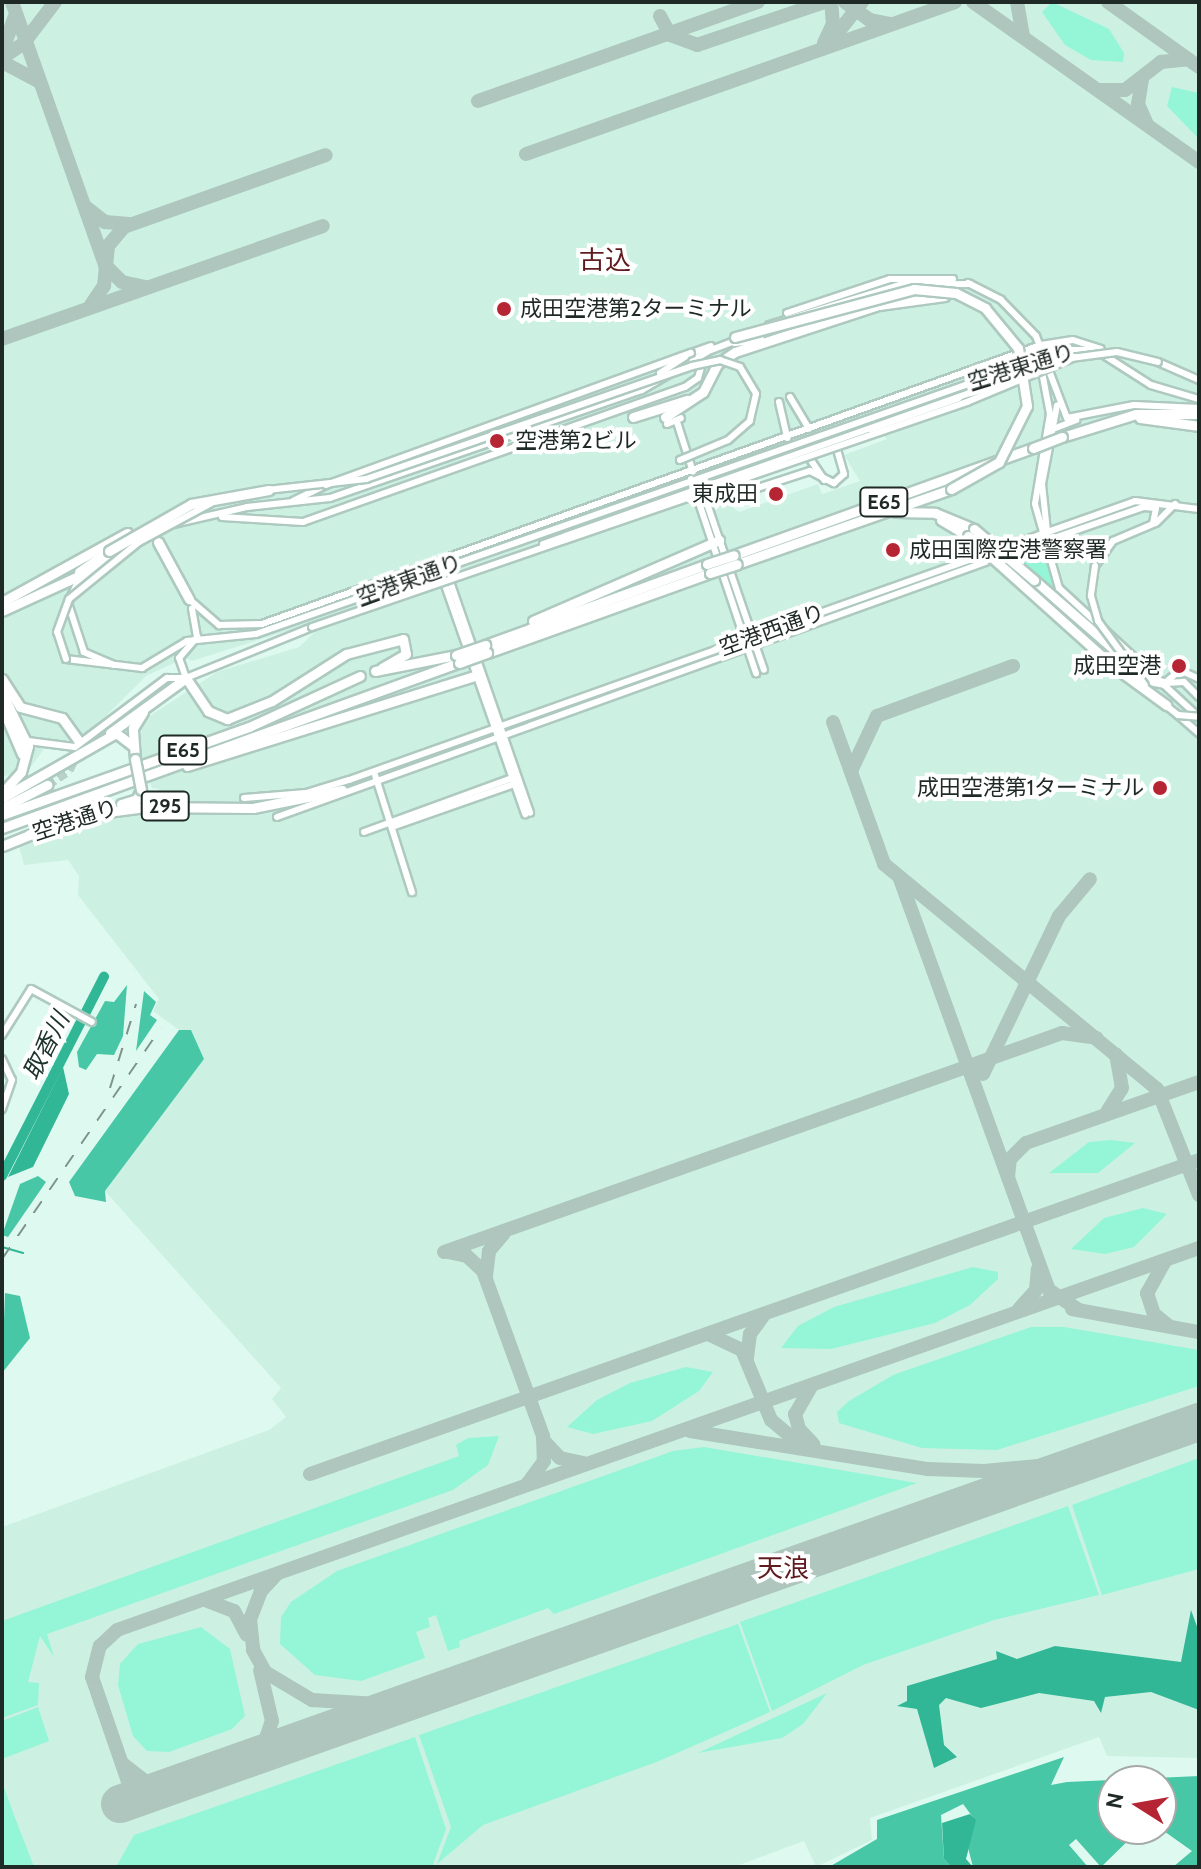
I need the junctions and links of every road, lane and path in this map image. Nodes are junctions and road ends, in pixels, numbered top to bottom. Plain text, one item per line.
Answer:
1 (970, 284) junction
2 (975, 303) junction
3 (793, 331) junction
4 (734, 339) junction
5 (1041, 345) junction
6 (707, 352) junction
7 (691, 353) junction
8 (1048, 354) junction
9 (1039, 357) junction
10 (1075, 357) junction
11 (1123, 366) junction
12 (1027, 369) junction
13 (1030, 377) junction
14 (1199, 380) edge
15 (637, 385) junction
16 (1056, 393) junction
17 (790, 397) dead end
18 (694, 398) junction
19 (959, 398) junction
20 (1199, 399) edge
21 (779, 402) dead end
22 (1172, 407) junction
23 (1199, 411) edge
24 (633, 417) dead end
25 (1079, 419) junction
26 (666, 421) joint
27 (1199, 426) edge
28 (1090, 427) junction
29 (1056, 428) junction
30 (809, 429) junction
31 (1047, 433) junction
32 (786, 437) junction
33 (796, 442) junction
34 (834, 442) junction
35 (680, 460) dead end
36 (694, 476) junction
37 (824, 480) junction
38 (323, 486) junction
39 (269, 490) junction
40 (287, 504) junction
41 (1175, 504) junction
42 (653, 507) junction
43 (1199, 509) edge
44 (215, 516) junction
45 (862, 520) junction
46 (1153, 524) junction
47 (583, 527) junction
48 (1047, 531) junction
49 (127, 533) dead end
50 (971, 533) junction
51 (585, 535) junction
52 (1042, 538) junction
53 (158, 542) dead end
54 (715, 542) junction
55 (515, 556) junction
56 (735, 559) junction
57 (441, 566) junction
58 (96, 568) junction
59 (708, 569) junction
60 (53, 590) junction
61 (189, 599) junction
62 (2, 608) edge
63 (516, 631) junction
64 (196, 640) junction
65 (750, 643) junction
66 (486, 649) junction
67 (458, 659) junction
68 (121, 668) junction
69 (760, 672) dead end
70 (477, 675) junction
71 (360, 676) dead end
72 (186, 678) junction
73 (2, 679) edge
74 (1199, 679) edge
75 (1165, 683) junction
76 (2, 693) edge
77 (1199, 697) edge
78 (1166, 705) junction
79 (2, 707) edge
80 (1178, 715) junction
81 (1199, 717) edge
82 (498, 727) junction
83 (1199, 733) edge
84 (501, 736) junction
85 (26, 738) junction
86 (78, 740) dead end
87 (95, 745) junction
88 (132, 745) junction
89 (375, 775) junction
90 (516, 779) junction
91 (15, 780) junction
92 (47, 785) tunnel mouth
93 (109, 787) junction
94 (342, 790) junction
95 (2, 795) edge
96 (244, 798) dead end
97 (2, 808) edge
98 (528, 813) dead end
99 (2, 815) edge
100 (77, 816) junction
101 (277, 817) dead end
102 (391, 825) junction
103 (2, 828) edge
104 (364, 832) dead end
105 (2, 846) edge
106 (412, 892) dead end
107 (92, 1022) dead end
108 (2, 1035) edge
109 (2, 1059) edge
110 (2, 1109) edge

1 - 4 street
1 - 4 street, bridge
1 - 5 street
2 - 3 highway
2 - 4 highway, bridge
2 - 45 highway, bridge
3 - 4 highway
3 - 18 highway
4 - 6 street
4 - 7 street
5 - 8 street
5 - 9 street
5 - 11 street, 空港東通り
5 - 30 street, 空港東通り
6 - 40 street
6 - 40 street
6 - 44 street
7 - 15 street, bridge
7 - 38 street, bridge
8 - 9 street, 空港東通り
8 - 11 street, 空港東通り
8 - 16 street
9 - 31 street
9 - 33 street, 空港東通り
10 - 12 street, bridge
10 - 13 street, bridge
10 - 14 street, bridge
11 - 20 street
12 - 19 street, bridge
12 - 47 street, bridge
13 - 19 street, bridge
13 - 51 street, bridge
15 - 35 street, bridge
15 - 38 street, bridge
16 - 25 street
16 - 29 street
17 - 30 street
18 - 24 highway
18 - 26 highway
19 - 34 street, bridge
21 - 32 street
22 - 23 highway
22 - 25 street
22 - 28 highway
25 - 29 street
26 - 36 street
27 - 28 highway
28 - 56 highway, E65, bridge
29 - 31 street
29 - 48 street
30 - 32 street, 空港東通り
31 - 52 street
32 - 33 street
32 - 36 street, 空港東通り
33 - 36 street, 空港東通り
34 - 37 street
34 - 42 street, bridge
36 - 54 street
36 - 57 street, 空港東通り
37 - 37 street
38 - 39 street, bridge
39 - 60 highway, bridge
39 - 68 street, bridge
40 - 44 street
41 - 43 street, 空港西通り
41 - 46 street
41 - 48 street, 空港西通り
42 - 47 street, bridge
42 - 51 street, bridge
44 - 58 street
45 - 50 highway
45 - 56 highway, E65
46 - 52 street
46 - 78 street, bridge
47 - 55 street, bridge
48 - 52 street, 空港西通り
49 - 62 highway
50 - 75 highway, bridge
50 - 78 highway, bridge
51 - 55 street, bridge
52 - 65 street, 空港西通り
52 - 75 street
53 - 61 highway
54 - 63 highway
54 - 65 street
55 - 72 street, bridge
56 - 59 highway, E65, bridge
57 - 61 street, 空港東通り
57 - 64 street, 空港東通り
57 - 70 street
57 - 82 street
58 - 60 highway
58 - 68 street
59 - 63 highway, E65
59 - 66 highway, E65
60 - 62 highway
61 - 64 street
63 - 66 highway, E65
64 - 68 street
64 - 72 street
65 - 69 street
65 - 82 street, 空港西通り
65 - 84 street, 空港西通り
66 - 67 highway, E65, bridge
67 - 72 highway, E65
67 - 93 highway, E65
70 - 82 street
70 - 93 highway
71 - 99 highway, E65
72 - 85 street
72 - 87 highway
72 - 88 highway
73 - 86 highway
74 - 75 street
75 - 77 street
75 - 81 street
76 - 85 highway
78 - 80 street, bridge
79 - 91 highway
80 - 81 street, bridge
80 - 83 street
82 - 84 street
82 - 89 street, 空港西通り
84 - 89 street, 空港西通り
84 - 90 street
85 - 91 highway
87 - 88 highway, 空港通り
87 - 95 highway, 空港通り
88 - 100 highway, 空港通り / 295, bridge
89 - 94 street, 空港西通り
89 - 96 street, 空港西通り
89 - 102 street
90 - 98 street
90 - 102 street
91 - 95 highway
92 - 97 highway
93 - 103 highway, E65
94 - 100 highway, 295
94 - 101 street, 空港西通り
100 - 105 highway, 空港通り / 295
102 - 104 street
102 - 106 street
107 - 108 street
109 - 110 street

